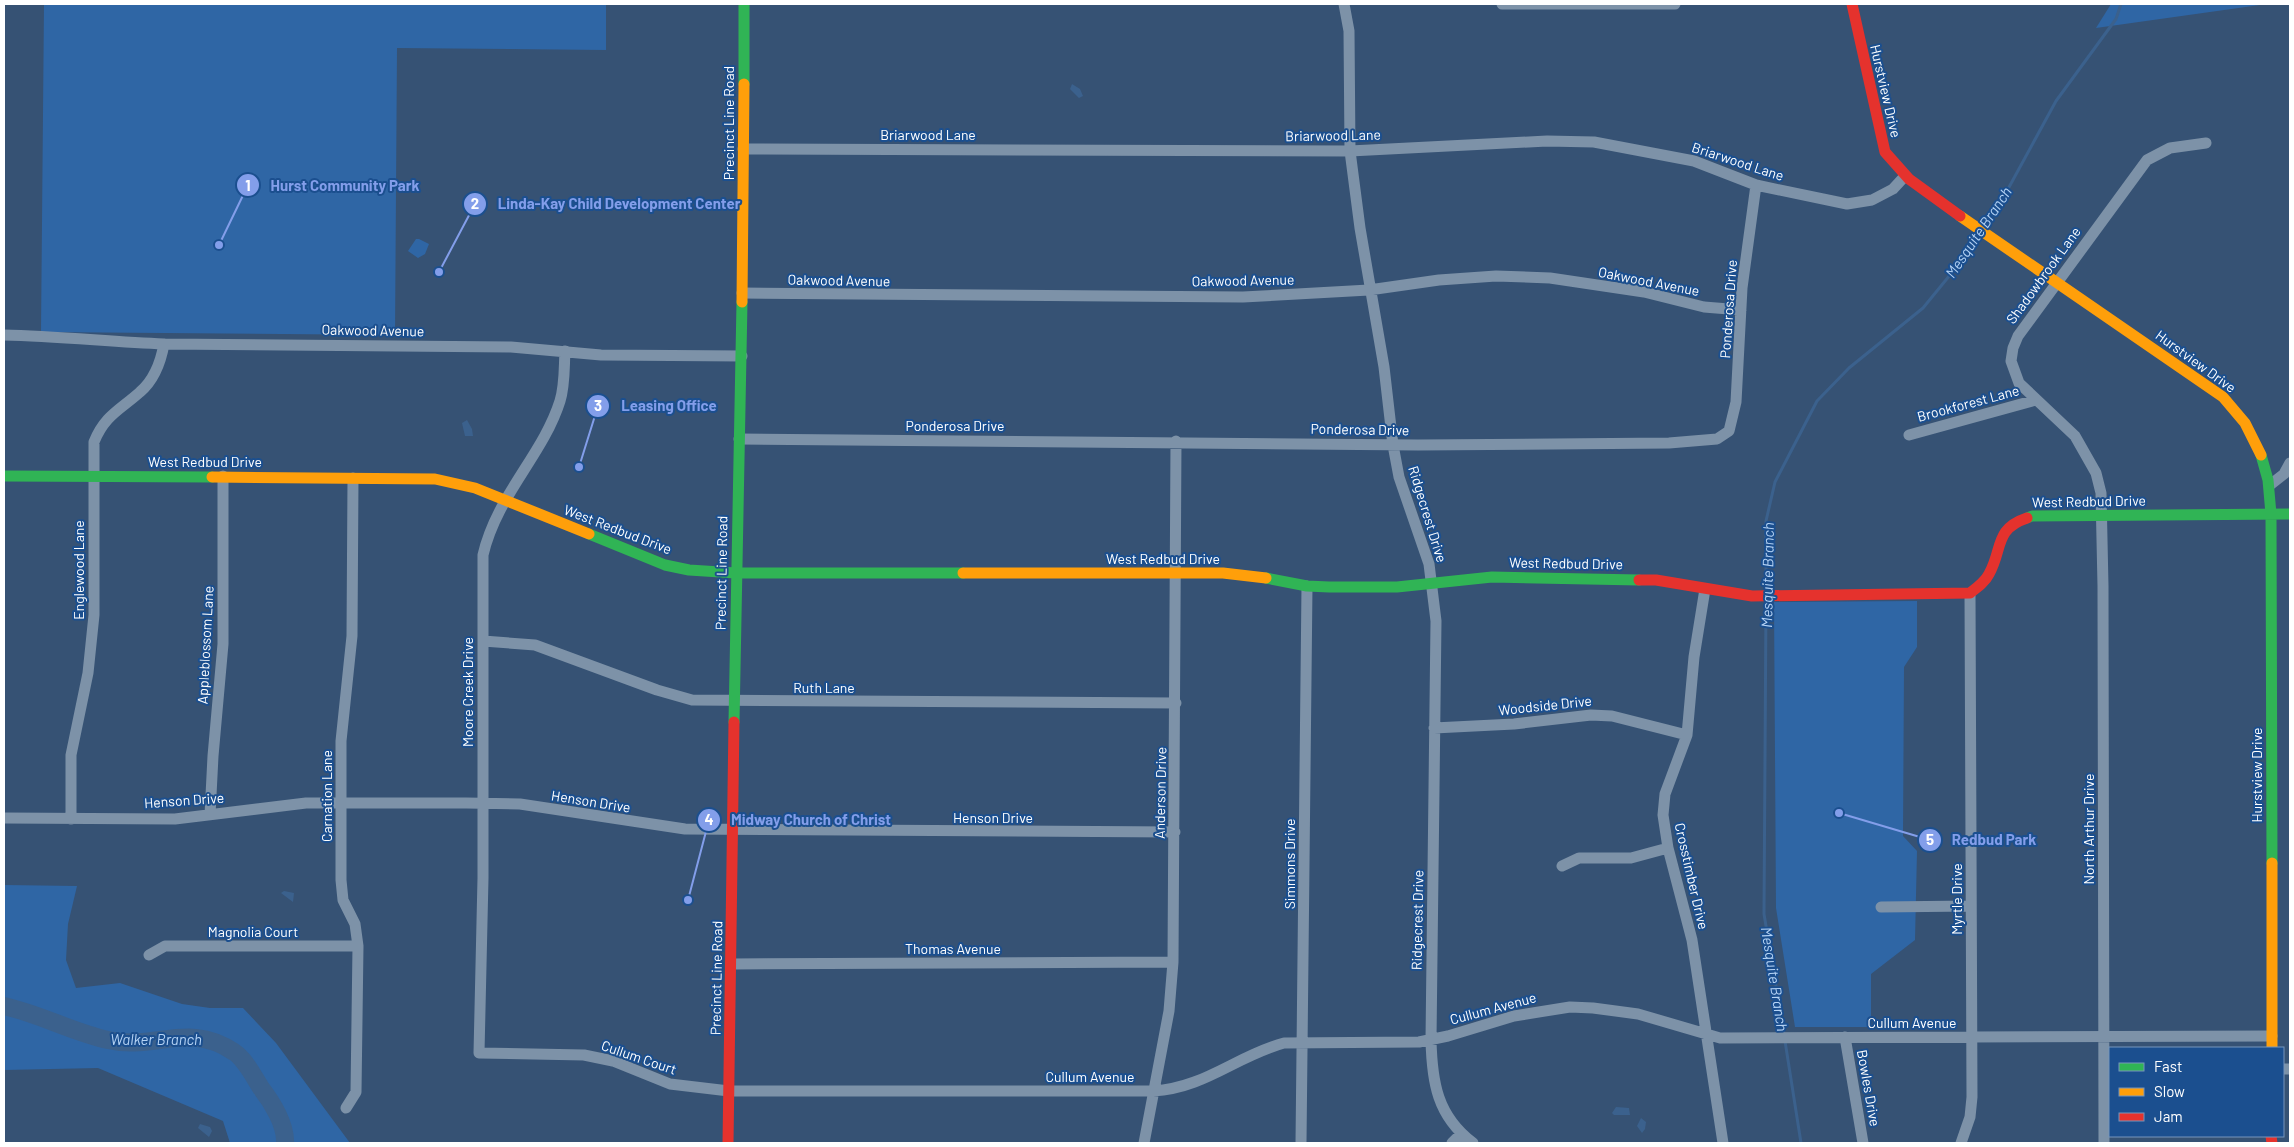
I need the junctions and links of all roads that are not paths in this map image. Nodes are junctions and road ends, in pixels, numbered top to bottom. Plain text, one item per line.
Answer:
1 (744, 4) edge
2 (1344, 4) edge
3 (1502, 4) edge
4 (1675, 4) edge
5 (1852, 4) edge
6 (2206, 143) dead end
7 (743, 149) junction
8 (1350, 151) junction
9 (1905, 176) junction
10 (1756, 185) junction
11 (2056, 282) junction
12 (1369, 290) junction
13 (742, 293) junction
14 (1741, 310) junction
15 (4, 336) edge
16 (164, 344) junction
17 (565, 351) junction
18 (742, 356) junction
19 (2036, 400) junction
20 (1909, 435) dead end
21 (739, 439) junction
22 (1176, 441) junction
23 (1393, 445) junction
24 (2290, 463) edge
25 (92, 475) junction
26 (4, 476) edge
27 (223, 476) junction
28 (352, 478) junction
29 (2270, 485) junction
30 (504, 499) junction
31 (2271, 514) junction
32 (2290, 514) edge
33 (2102, 515) junction
34 (736, 572) junction
35 (1176, 573) junction
36 (1432, 583) junction
37 (1307, 586) junction
38 (1704, 589) junction
39 (1970, 592) junction
40 (482, 641) junction
41 (734, 702) junction
42 (1176, 703) junction
43 (1434, 728) junction
44 (1687, 735) junction
45 (341, 802) junction
46 (483, 804) junction
47 (210, 816) junction
48 (4, 818) edge
49 (71, 819) junction
50 (733, 831) junction
51 (1175, 832) junction
52 (1668, 848) junction
53 (1562, 866) dead end
54 (1881, 906) dead end
55 (1971, 906) junction
56 (358, 946) junction
57 (149, 955) dead end
58 (1173, 962) junction
59 (732, 964) junction
60 (1706, 1035) junction
61 (2272, 1036) junction
62 (1845, 1037) junction
63 (1972, 1037) junction
64 (2103, 1037) junction
65 (1431, 1040) junction
66 (1302, 1042) junction
67 (2272, 1047) edge
68 (479, 1053) joint
69 (729, 1091) junction
70 (1153, 1091) junction
71 (346, 1108) dead end
72 (1461, 1134) junction
73 (728, 1143) edge
74 (1144, 1143) edge
75 (1301, 1143) edge
76 (1452, 1143) edge
77 (1474, 1143) edge
78 (1723, 1143) edge
79 (1863, 1143) edge
80 (1961, 1143) edge
81 (2104, 1143) edge

1 - 7 street, Precinct Line Road
2 - 8 street, Ridgecrest Drive
3 - 4 street
5 - 9 street, Hurstview Drive
6 - 11 street, Shadowbrook Lane
7 - 8 street, Briarwood Lane
7 - 13 street, Precinct Line Road
8 - 10 street, Briarwood Lane
8 - 12 street, Ridgecrest Drive
9 - 10 street, Briarwood Lane
9 - 11 street, Hurstview Drive
10 - 14 street, Ponderosa Drive
11 - 19 street, Shadowbrook Lane
11 - 29 street, Hurstview Drive
12 - 13 street, Oakwood Avenue
12 - 14 street, Oakwood Avenue
12 - 23 street, Ridgecrest Drive
13 - 18 street, Precinct Line Road
14 - 23 street, Ponderosa Drive
15 - 16 street, Oakwood Avenue
16 - 17 street, Oakwood Avenue
16 - 25 street, Englewood Lane
17 - 18 street, Oakwood Avenue
17 - 30 street, Moore Creek Drive
18 - 21 street, Precinct Line Road
19 - 20 street, Brookforest Lane
19 - 33 street, Shadowbrook Lane
21 - 22 street, Ponderosa Drive
21 - 34 street, Precinct Line Road
22 - 23 street, Ponderosa Drive
22 - 35 street, Anderson Drive
23 - 36 street, Ridgecrest Drive
24 - 29 street
25 - 26 street, West Redbud Drive
25 - 27 street, West Redbud Drive
25 - 49 street, Englewood Lane
27 - 28 street, West Redbud Drive
27 - 47 street, Appleblossom Lane
28 - 30 street, West Redbud Drive
28 - 45 street, Carnation Lane
29 - 31 street, Hurstview Drive
30 - 34 street, West Redbud Drive
30 - 40 street, Moore Creek Drive
31 - 32 street, West Redbud Drive
31 - 33 street, West Redbud Drive
31 - 61 street, Hurstview Drive
33 - 39 street, West Redbud Drive
33 - 64 street, North Arthur Drive
34 - 35 street, West Redbud Drive
34 - 41 street, Precinct Line Road
35 - 37 street, West Redbud Drive
35 - 42 street, Anderson Drive
36 - 37 street, West Redbud Drive
36 - 38 street, West Redbud Drive
36 - 43 street, Ridgecrest Drive
37 - 66 street, Simmons Drive
38 - 39 street, West Redbud Drive
38 - 44 street, Crosstimber Drive
39 - 55 street, Myrtle Drive
40 - 41 street, Ruth Lane
40 - 46 street, Moore Creek Drive
41 - 42 street, Ruth Lane
41 - 50 street, Precinct Line Road
42 - 51 street, Anderson Drive
43 - 44 street, Woodside Drive
43 - 65 street, Ridgecrest Drive
44 - 52 street, Crosstimber Drive
45 - 46 street, Henson Drive
45 - 47 street, Henson Drive
45 - 56 street, Carnation Lane
46 - 50 street, Henson Drive
46 - 68 street, Moore Creek Drive
47 - 49 street, Henson Drive
48 - 49 street, Henson Drive
50 - 51 street, Henson Drive
50 - 59 street, Precinct Line Road
51 - 58 street, Anderson Drive
52 - 53 street
52 - 60 street, Crosstimber Drive
54 - 55 street
55 - 63 street, Myrtle Drive
56 - 57 street, Magnolia Court
56 - 71 street, Carnation Lane
58 - 59 street, Thomas Avenue
58 - 70 street, Anderson Drive
59 - 69 street, Precinct Line Road
60 - 62 street, Cullum Avenue
60 - 65 street, Cullum Avenue
60 - 78 street, Crosstimber Drive
61 - 64 street, Cullum Avenue
61 - 67 street, Hurstview Drive
62 - 63 street, Cullum Avenue
62 - 79 street, Bowles Drive
63 - 64 street, Cullum Avenue
63 - 80 street, Myrtle Drive
64 - 81 street, North Arthur Drive
65 - 66 street, Cullum Avenue
65 - 72 street, Ridgecrest Drive
66 - 70 street, Cullum Avenue
66 - 75 street, Simmons Drive
68 - 69 street, Cullum Court
69 - 70 street, Cullum Avenue
69 - 73 street, Precinct Line Road
70 - 74 street, Anderson Drive
72 - 76 street
72 - 77 street, Ridgecrest Drive

